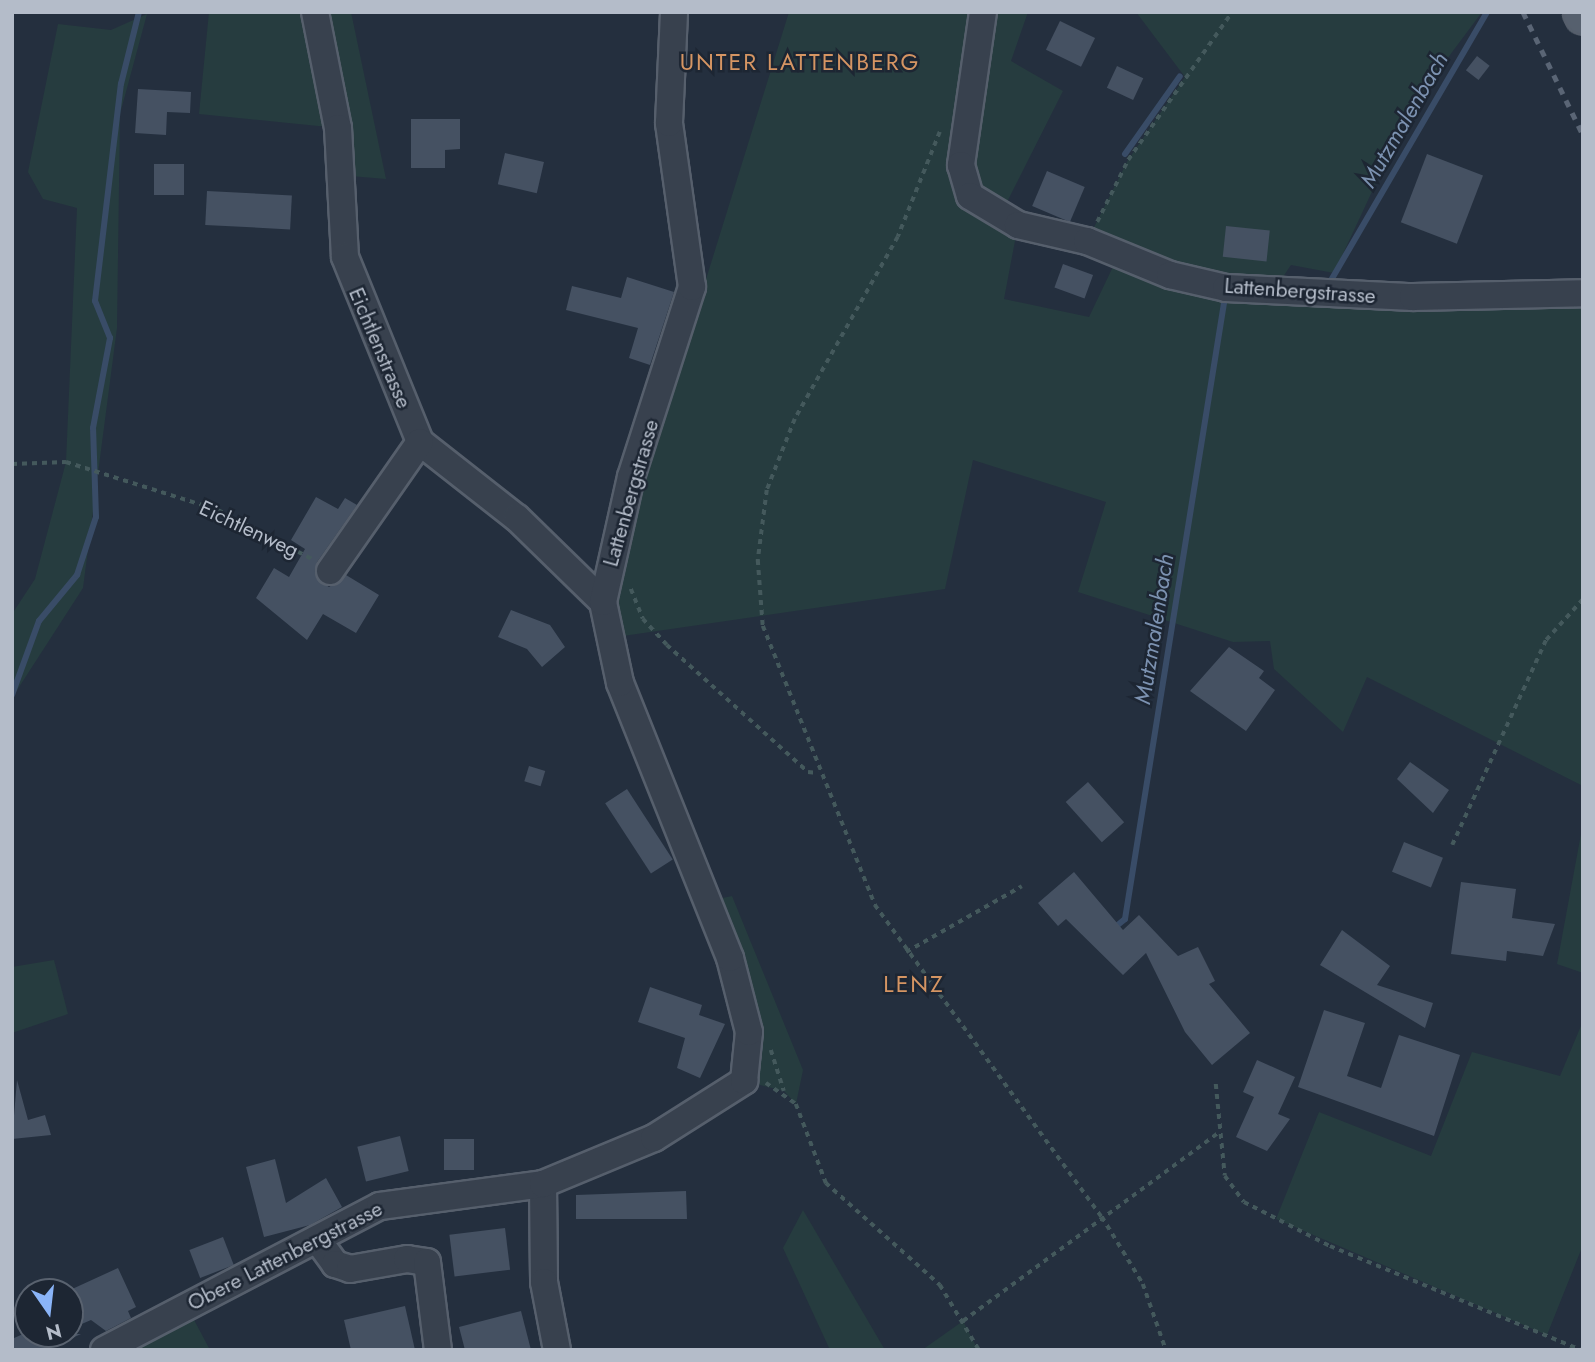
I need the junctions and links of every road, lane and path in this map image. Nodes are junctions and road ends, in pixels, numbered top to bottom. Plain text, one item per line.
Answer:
1 (315, 12) edge
2 (674, 12) edge
3 (983, 12) edge
4 (1232, 12) edge
5 (943, 125) dead end
6 (1087, 241) junction
7 (1583, 293) edge
8 (420, 442) junction
9 (12, 464) edge
10 (611, 558) junction
11 (330, 571) joint
12 (1583, 599) edge
13 (603, 602) junction
14 (818, 773) junction
15 (1452, 845) dead end
16 (1022, 886) dead end
17 (906, 952) junction
18 (744, 1081) joint
19 (1216, 1084) dead end
20 (785, 1091) dead end
21 (1219, 1132) junction
22 (543, 1184) junction
23 (1102, 1217) junction
24 (317, 1238) junction
25 (963, 1321) junction
26 (976, 1348) edge
27 (104, 1350) edge
28 (438, 1350) edge
29 (557, 1350) edge
30 (1166, 1350) edge
31 (1581, 1350) edge

1 - 8 street, Eichtlenstrasse
2 - 10 street, Lattenbergstrasse
3 - 6 street, Lattenbergstrasse
4 - 6 path
5 - 14 path
6 - 7 street, Lattenbergstrasse
8 - 11 street
8 - 13 street, Eichtlenstrasse
9 - 11 path, Eichtlenweg
10 - 13 street, Lattenbergstrasse
10 - 14 path
12 - 15 path
13 - 18 street, Lattenbergstrasse
14 - 17 path
16 - 17 path
17 - 23 path
18 - 22 street, Obere Lattenbergstrasse
19 - 21 path
20 - 25 path
21 - 23 path
21 - 31 path
22 - 24 street, Obere Lattenbergstrasse
22 - 29 street
23 - 25 path
23 - 30 path
24 - 27 street, Obere Lattenbergstrasse
24 - 28 street
25 - 26 path

